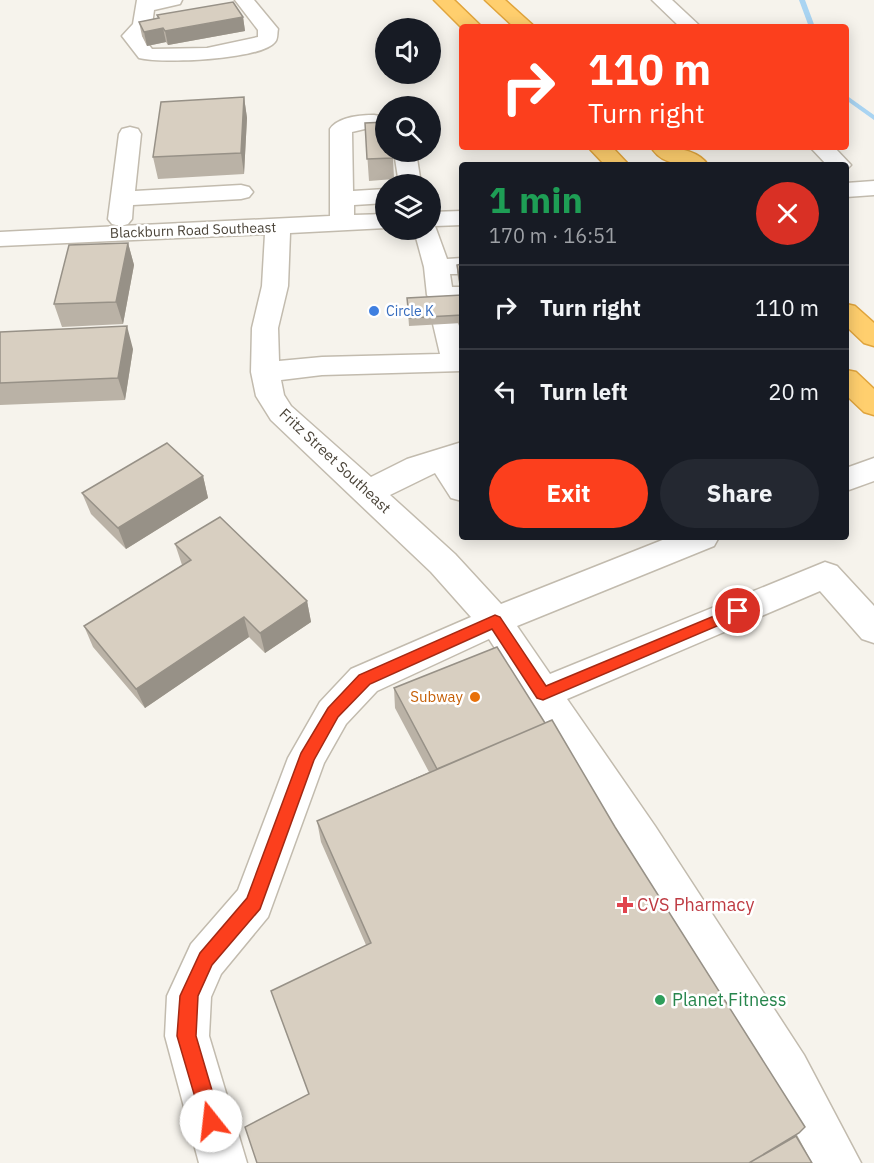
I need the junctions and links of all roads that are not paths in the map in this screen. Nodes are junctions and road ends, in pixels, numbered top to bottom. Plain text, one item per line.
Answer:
1 (173, 0) edge
2 (244, 0) edge
3 (443, 0) edge
4 (494, 0) edge
5 (661, 0) edge
6 (146, 3) edge
7 (469, 24) edge
8 (522, 24) edge
9 (688, 24) edge
10 (375, 123) edge
11 (130, 134) dead end
12 (601, 150) edge
13 (664, 150) edge
14 (666, 150) edge
15 (824, 150) edge
16 (615, 162) edge
17 (678, 162) edge
18 (691, 162) edge
19 (837, 162) edge
20 (849, 174) edge
21 (862, 189) edge
22 (241, 192) dead end
23 (375, 197) edge
24 (123, 199) junction
25 (341, 199) junction
26 (459, 218) edge
27 (441, 219) edge
28 (375, 222) edge
29 (342, 224) junction
30 (278, 227) junction
31 (119, 233) junction
32 (0, 238) edge
33 (432, 240) edge
34 (449, 267) edge
35 (849, 315) edge
36 (452, 328) edge
37 (874, 337) edge
38 (265, 372) junction
39 (849, 382) edge
40 (874, 405) edge
41 (452, 456) edge
42 (874, 469) edge
43 (849, 479) edge
44 (459, 480) edge
45 (368, 492) junction
46 (697, 540) edge
47 (495, 621) junction
48 (874, 629) edge
49 (543, 693) junction
50 (223, 1163) edge
51 (837, 1163) edge

1 - 6 street
2 - 6 street
3 - 7 highway
4 - 8 highway
5 - 9 street
10 - 25 street
11 - 24 street
12 - 16 highway
13 - 17 highway
14 - 18 highway
15 - 19 street
20 - 21 street
22 - 24 street
23 - 25 street
24 - 31 street
25 - 29 street
26 - 27 street
28 - 29 street, Blackburn Road Southeast
29 - 30 street, Blackburn Road Southeast
30 - 31 street, Blackburn Road Southeast
30 - 38 street, Fritz Street Southeast
31 - 32 street, Blackburn Road Southeast
33 - 34 street
34 - 36 street
35 - 37 highway
36 - 38 street
38 - 45 street, Fritz Street Southeast
39 - 40 highway
41 - 44 street
41 - 45 street
42 - 43 street
45 - 47 street, Fritz Street Southeast
46 - 47 street
47 - 49 street, Fritz Street Southeast
47 - 50 street
48 - 49 street
49 - 51 street, Fritz Street Southeast

